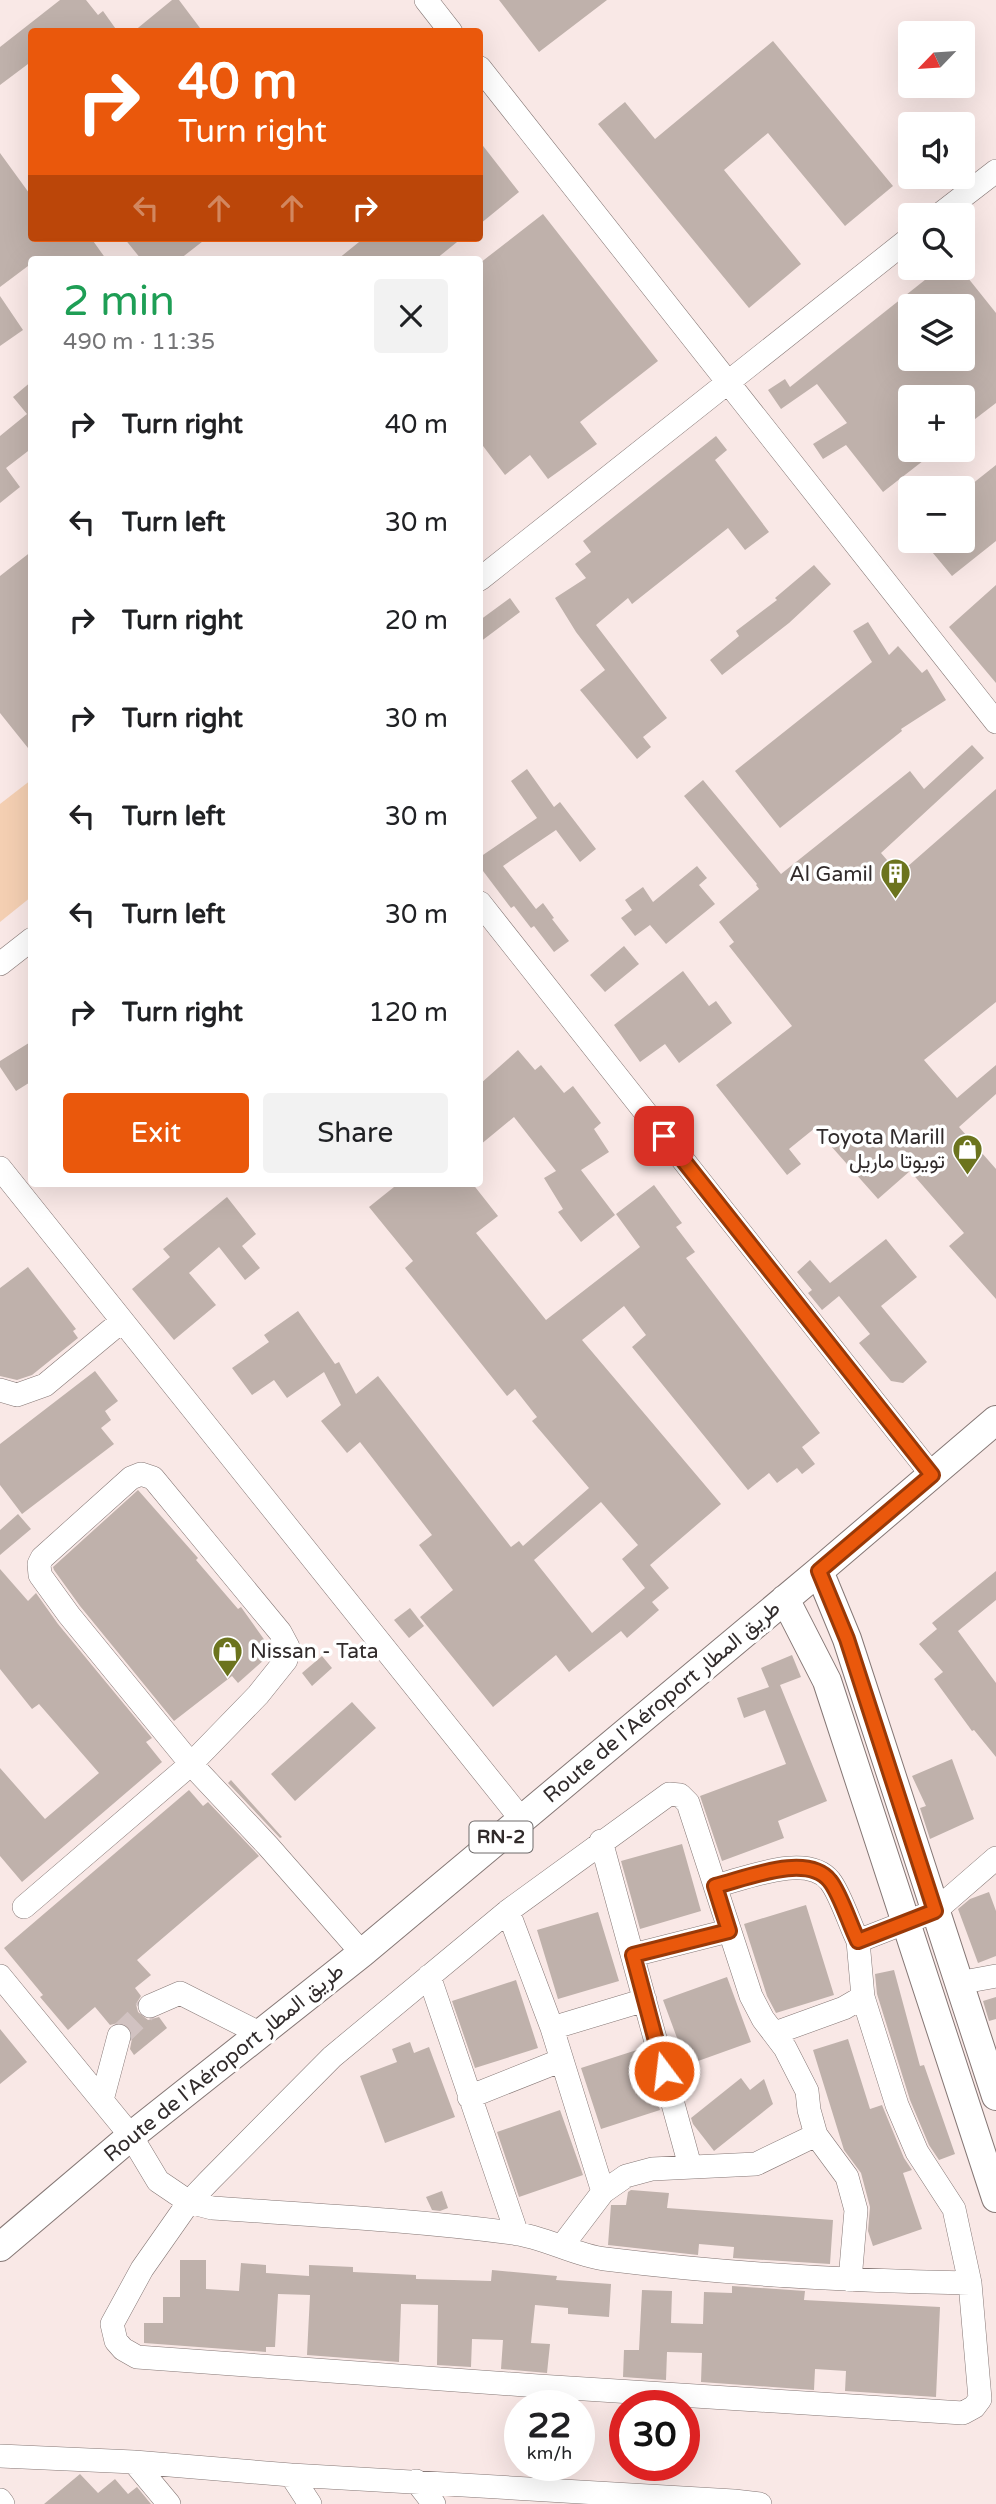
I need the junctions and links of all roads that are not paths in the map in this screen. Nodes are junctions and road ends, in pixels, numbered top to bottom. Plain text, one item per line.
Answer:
1 (426, 0) edge
2 (448, 28) edge
3 (483, 72) edge
4 (996, 171) edge
5 (955, 203) edge
6 (898, 247) edge
7 (726, 382) junction
8 (483, 577) edge
9 (996, 722) edge
10 (483, 907) edge
11 (28, 942) edge
12 (0, 964) edge
13 (0, 1168) edge
14 (122, 1321) junction
15 (0, 1390) edge
16 (996, 1420) edge
17 (932, 1475) junction
18 (819, 1571) junction
19 (785, 1599) junction
20 (191, 1764) junction
21 (522, 1820) junction
22 (601, 1841) junction
23 (996, 1858) edge
24 (715, 1886) junction
25 (24, 1907) dead end
26 (508, 1911) junction
27 (935, 1911) junction
28 (908, 1923) junction
29 (729, 1931) junction
30 (858, 1941) junction
31 (362, 1953) junction
32 (633, 1955) junction
33 (0, 1976) edge
34 (429, 1976) junction
35 (996, 1976) edge
36 (958, 1983) junction
37 (863, 1997) junction
38 (645, 2000) junction
39 (150, 2006) tunnel mouth
40 (552, 2028) junction
41 (775, 2033) junction
42 (261, 2034) junction
43 (120, 2036) tunnel mouth
44 (562, 2060) junction
45 (996, 2096) edge
46 (469, 2097) junction
47 (102, 2100) junction
48 (816, 2135) junction
49 (131, 2136) junction
50 (690, 2166) junction
51 (603, 2192) junction
52 (996, 2198) edge
53 (189, 2202) junction
54 (517, 2234) junction
55 (562, 2246) junction
56 (0, 2248) edge
57 (850, 2280) junction
58 (970, 2283) junction
59 (0, 2456) edge
60 (134, 2462) junction
61 (291, 2475) junction
62 (416, 2481) junction
63 (735, 2502) edge
64 (169, 2504) edge
65 (310, 2504) edge
66 (434, 2504) edge
67 (760, 2504) edge

1 - 2 street
3 - 7 street
4 - 5 street
6 - 7 street
7 - 8 street
7 - 9 street
10 - 17 street
11 - 12 street
13 - 14 street
14 - 15 street
14 - 21 street
16 - 17 main road, Route de l'Aéroport طريق المطار / RN-2
17 - 18 main road, Route de l'Aéroport طريق المطار / RN-2
18 - 19 main road, Route de l'Aéroport طريق المطار / RN-2
18 - 27 main road
19 - 21 main road, Route de l'Aéroport طريق المطار / RN-2
19 - 28 main road
20 - 20 street
20 - 25 street
20 - 31 street
21 - 31 main road, Route de l'Aéroport طريق المطار / RN-2
22 - 24 street
22 - 26 street
22 - 32 street
23 - 27 street
24 - 29 street
24 - 30 street
26 - 34 street
26 - 40 street
27 - 28 street
27 - 36 main road
28 - 30 street
28 - 52 main road
29 - 32 street
29 - 41 street
30 - 37 street
31 - 42 main road, Route de l'Aéroport طريق المطار / RN-2
32 - 38 street
33 - 47 street
34 - 46 street
34 - 53 street
35 - 36 street
36 - 45 main road
37 - 41 street
37 - 58 street
38 - 40 street
38 - 50 street
39 - 42 street
40 - 44 street
41 - 48 street
42 - 49 main road, Route de l'Aéroport طريق المطار / RN-2
43 - 47 street
44 - 46 street
44 - 51 street
46 - 54 street
47 - 49 street
48 - 50 street
48 - 57 street
49 - 53 street
49 - 56 main road, Route de l'Aéroport طريق المطار / RN-2
50 - 51 street
51 - 55 street
53 - 54 street
53 - 58 street
54 - 55 street
55 - 57 street
57 - 58 street
59 - 60 street
60 - 61 street
60 - 64 street
61 - 62 street
61 - 65 street
62 - 63 street
62 - 66 street
63 - 67 street

